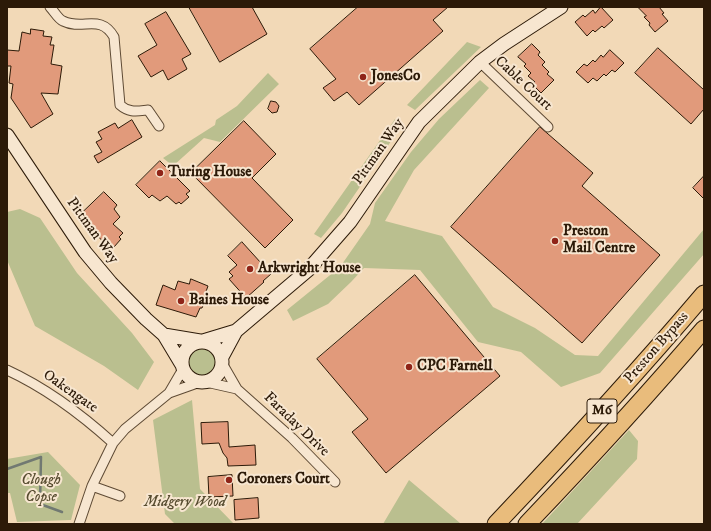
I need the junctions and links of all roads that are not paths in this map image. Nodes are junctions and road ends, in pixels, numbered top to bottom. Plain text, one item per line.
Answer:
1 (50, 7) edge
2 (559, 7) edge
3 (480, 62) junction
4 (159, 126) dead end
5 (548, 127) dead end
6 (7, 135) edge
7 (704, 294) edge
8 (704, 329) edge
9 (236, 331) junction
10 (164, 334) junction
11 (201, 341) junction
12 (222, 360) junction
13 (182, 367) junction
14 (7, 370) edge
15 (203, 382) junction
16 (237, 389) junction
17 (169, 393) junction
18 (113, 443) junction
19 (335, 482) dead end
20 (92, 486) junction
21 (120, 496) dead end
22 (79, 524) edge
23 (496, 524) edge
24 (528, 524) edge

1 - 4 street
2 - 3 street, Pittman Way
3 - 5 street, Cable Court
3 - 9 street, Pittman Way
6 - 10 street, Pittman Way
7 - 23 highway, Preston Bypass / M6
8 - 24 highway, Preston Bypass / M6
9 - 11 street, Pittman Way
9 - 12 street, Pittman Way
10 - 11 street, Pittman Way
10 - 13 street, Pittman Way
11 - 12 street
11 - 13 street
12 - 15 street
12 - 16 street, Faraday Drive
13 - 15 street
13 - 17 street
14 - 18 street, Oakengate
15 - 16 street, Faraday Drive
15 - 17 street
16 - 19 street, Faraday Drive
17 - 18 street
18 - 20 street
20 - 21 street
20 - 22 street

